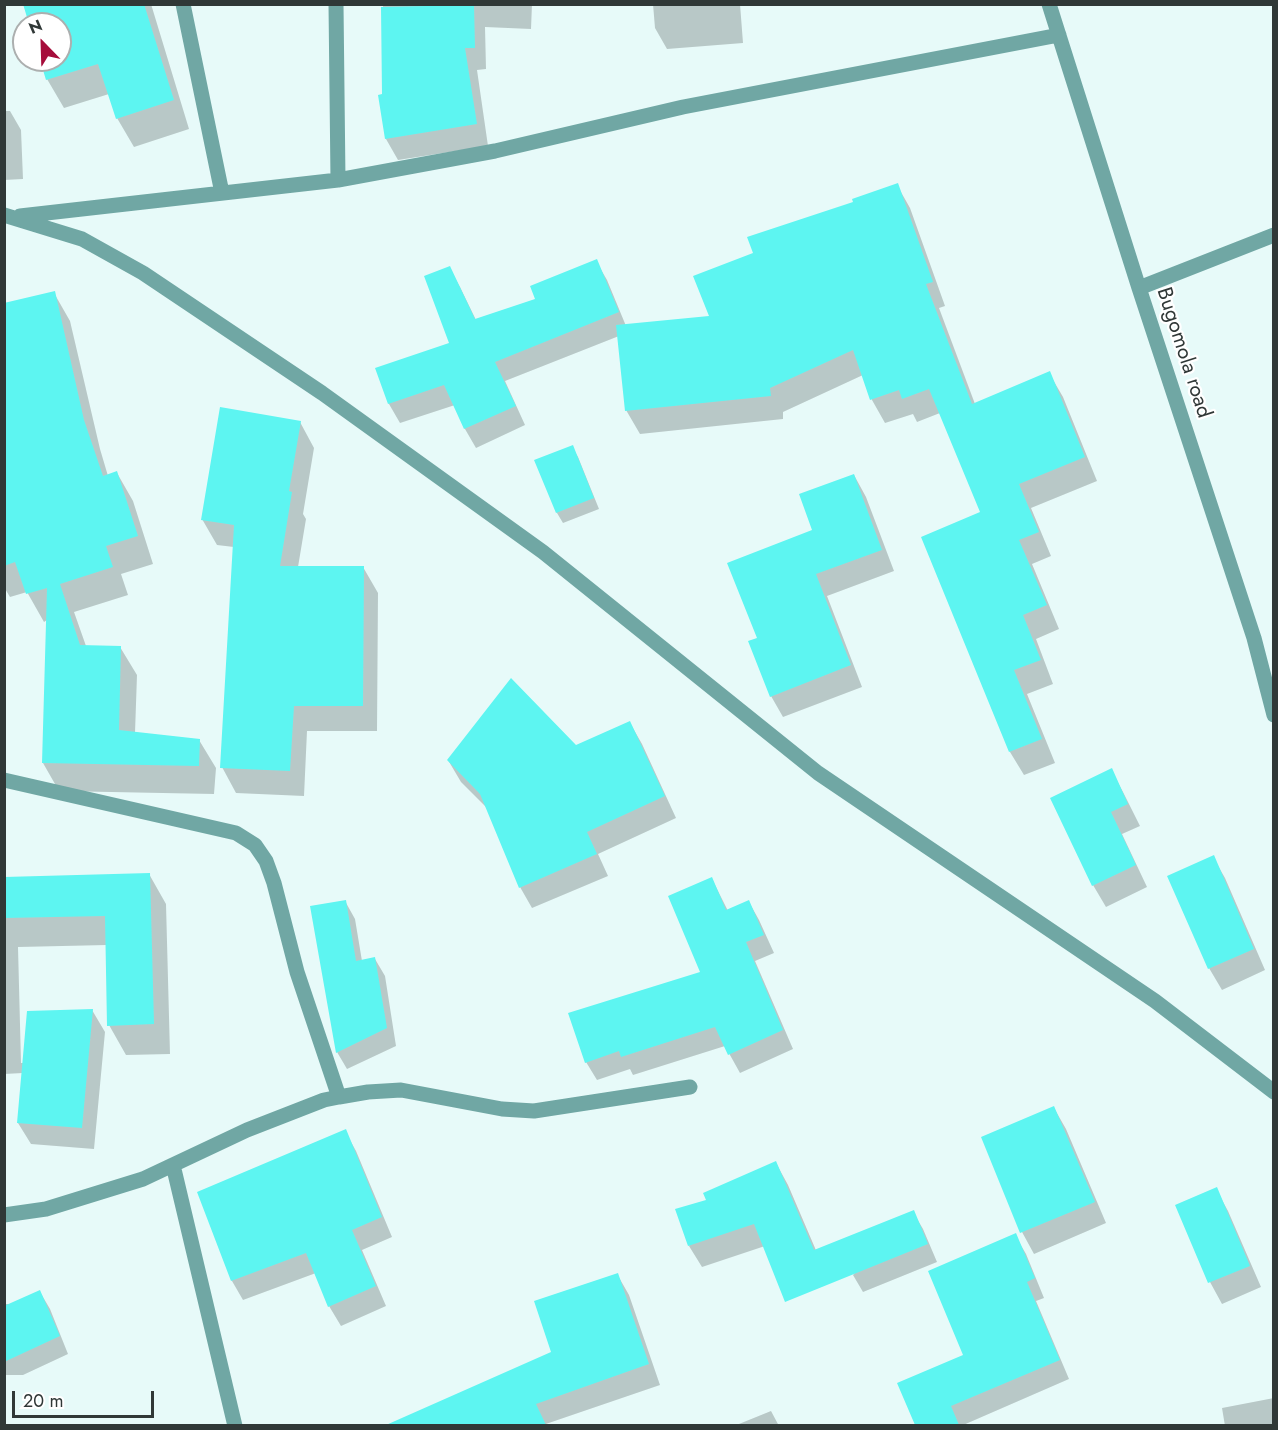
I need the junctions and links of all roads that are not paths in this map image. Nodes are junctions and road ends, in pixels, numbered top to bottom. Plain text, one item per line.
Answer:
1 (183, 4) edge
2 (336, 4) edge
3 (1049, 4) edge
4 (1059, 35) junction
5 (338, 180) junction
6 (222, 193) junction
7 (8, 216) edge
8 (1274, 235) edge
9 (1140, 288) junction
10 (1272, 708) edge
11 (4, 780) edge
12 (690, 1087) dead end
13 (1274, 1092) edge
14 (339, 1097) junction
15 (173, 1165) junction
16 (4, 1215) edge
17 (235, 1425) edge

1 - 6 street
2 - 5 street
3 - 4 street, Bugomola road
4 - 5 street
4 - 9 street, Bugomola road
5 - 6 street
6 - 7 street
7 - 13 street
8 - 9 street
9 - 10 street, Bugomola road
11 - 14 street
12 - 14 street
14 - 15 street
15 - 16 street
15 - 17 street

